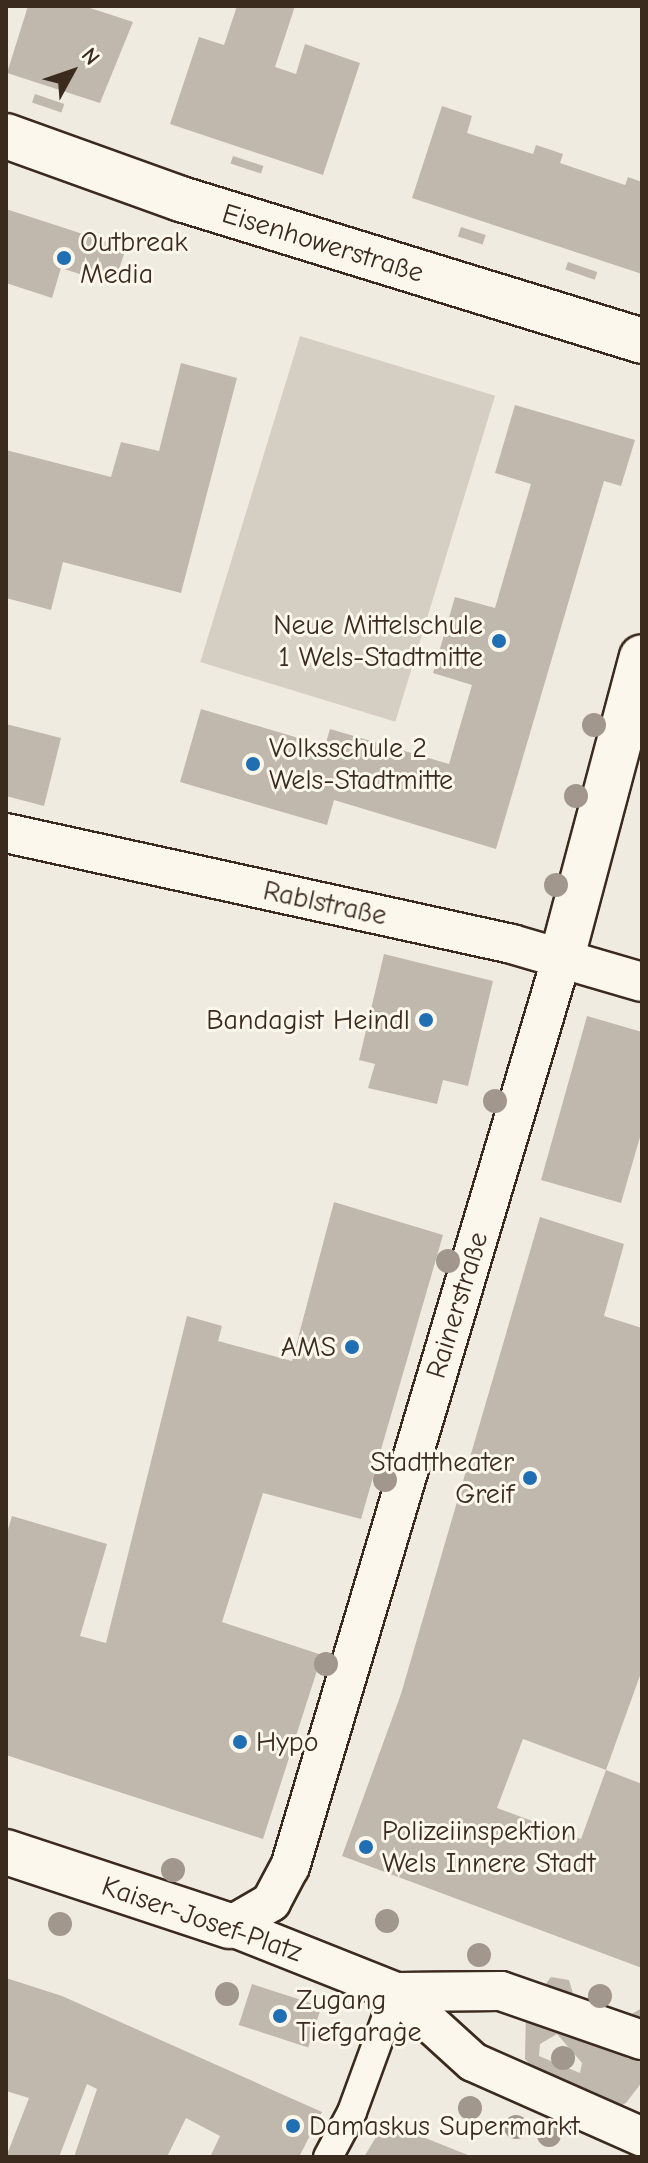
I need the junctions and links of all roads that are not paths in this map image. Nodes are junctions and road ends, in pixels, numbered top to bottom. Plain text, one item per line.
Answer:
1 (6, 136) edge
2 (642, 341) edge
3 (642, 657) edge
4 (6, 833) edge
5 (562, 957) junction
6 (642, 982) edge
7 (6, 1852) edge
8 (230, 1926) junction
9 (396, 1992) junction
10 (642, 2040) edge
11 (642, 2137) edge
12 (328, 2157) edge

1 - 2 main road, Eisenhowerstraße
3 - 5 main road, Rainerstraße
4 - 5 street, Rablstraße
5 - 6 street, Rablstraße
5 - 8 street, Rainerstraße
7 - 8 main road, Kaiser-Josef-Platz
8 - 9 street, Kaiser-Josef-Platz
9 - 10 street, Kaiser-Josef-Platz
9 - 11 street, Kaiser-Josef-Platz
9 - 12 street

